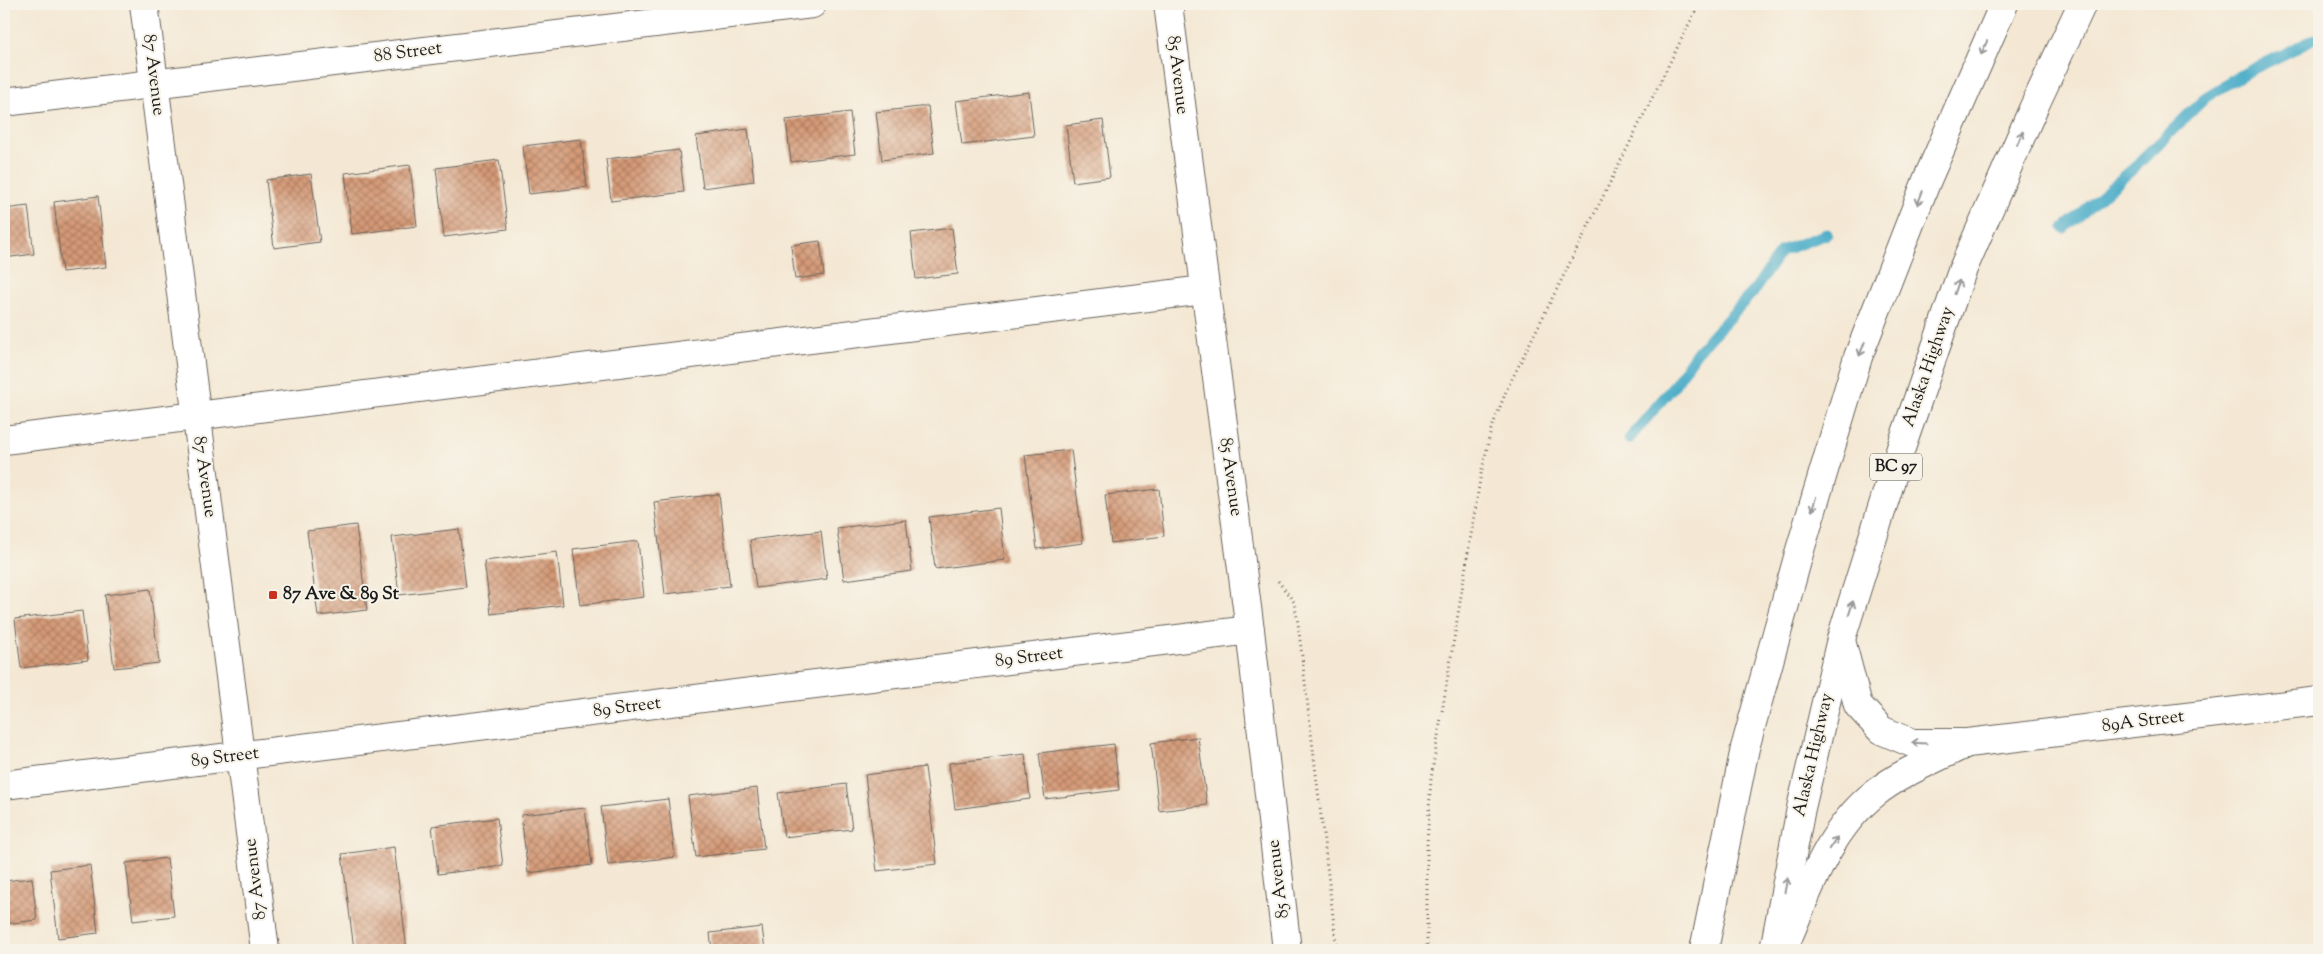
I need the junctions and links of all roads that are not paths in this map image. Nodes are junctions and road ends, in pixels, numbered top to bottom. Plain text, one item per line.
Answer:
1 (144, 4) edge
2 (812, 4) edge
3 (1168, 4) edge
4 (2004, 4) edge
5 (2082, 4) edge
6 (155, 83) junction
7 (4, 102) edge
8 (1204, 290) junction
9 (196, 416) junction
10 (4, 440) edge
11 (1250, 630) junction
12 (1841, 639) junction
13 (2319, 701) edge
14 (1967, 743) junction
15 (241, 756) junction
16 (4, 785) edge
17 (265, 950) edge
18 (1287, 950) edge
19 (1704, 950) edge
20 (1774, 950) edge
21 (1783, 950) edge

1 - 6 main road, 87 Avenue
2 - 6 main road, 88 Street
3 - 8 main road, 85 Avenue
4 -> 19 main road
12 -> 5 main road, Alaska Highway / BC 97
6 - 7 main road, 88 Street
6 - 9 main road, 87 Avenue
8 - 9 main road
8 - 11 main road, 85 Avenue
9 - 10 main road
9 - 15 main road, 87 Avenue
11 - 15 main road, 89 Street
11 - 18 main road, 85 Avenue
14 -> 12 main road
20 -> 12 main road, Alaska Highway / BC 97
13 - 14 main road, 89A Street
21 -> 14 main road
15 - 16 main road, 89 Street
15 - 17 main road, 87 Avenue

